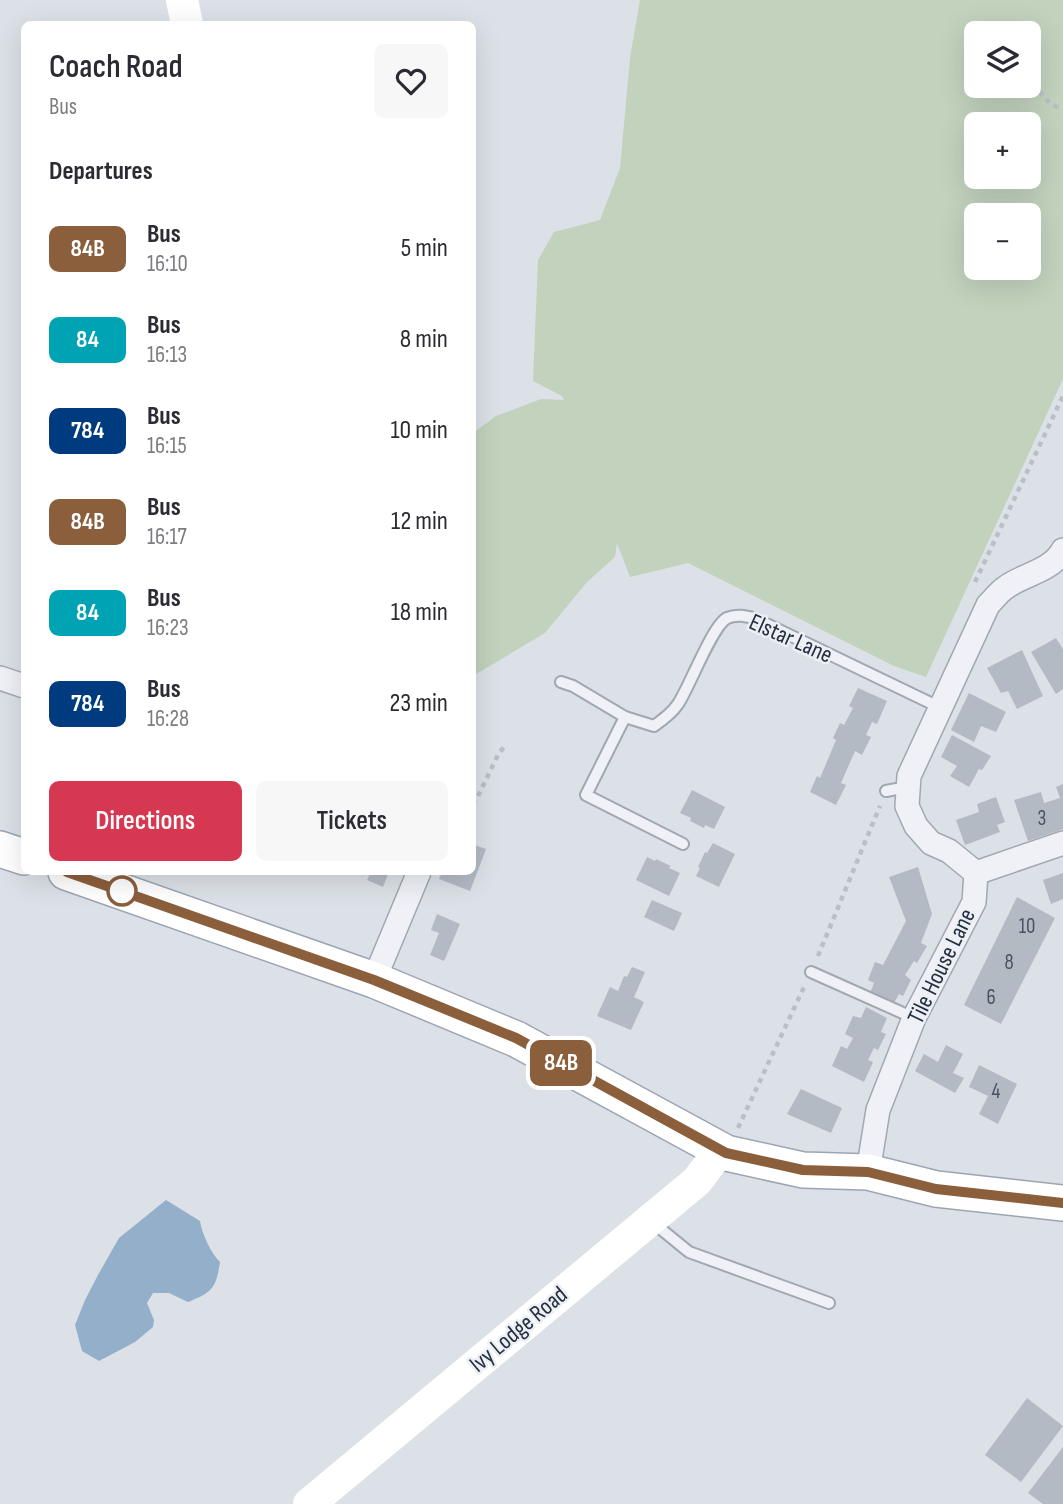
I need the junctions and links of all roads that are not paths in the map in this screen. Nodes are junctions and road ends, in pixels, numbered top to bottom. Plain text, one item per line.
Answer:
1 (182, 0) edge
2 (186, 21) edge
3 (1063, 550) edge
4 (0, 678) edge
5 (561, 682) dead end
6 (21, 686) edge
7 (942, 708) junction
8 (625, 717) junction
9 (1063, 843) edge
10 (683, 844) dead end
11 (0, 849) edge
12 (21, 855) edge
13 (976, 873) junction
14 (75, 875) edge
15 (418, 875) edge
16 (811, 972) dead end
17 (374, 980) junction
18 (914, 1018) junction
19 (721, 1149) junction
20 (868, 1172) junction
21 (1063, 1203) edge
22 (649, 1219) junction
23 (829, 1303) dead end
24 (309, 1504) edge

1 - 2 street
3 - 7 street
4 - 6 street
5 - 8 lane, Elstar Lane
7 - 8 lane, Elstar Lane
7 - 13 street
8 - 10 lane
9 - 13 street
11 - 12 main road
13 - 18 street, Tile House Lane
14 - 17 main road
15 - 17 street
16 - 18 lane
17 - 19 main road
18 - 20 street, Tile House Lane
19 - 20 main road
19 - 22 street, Ivy Lodge Road
20 - 21 main road
22 - 23 lane
22 - 24 street, Ivy Lodge Road

